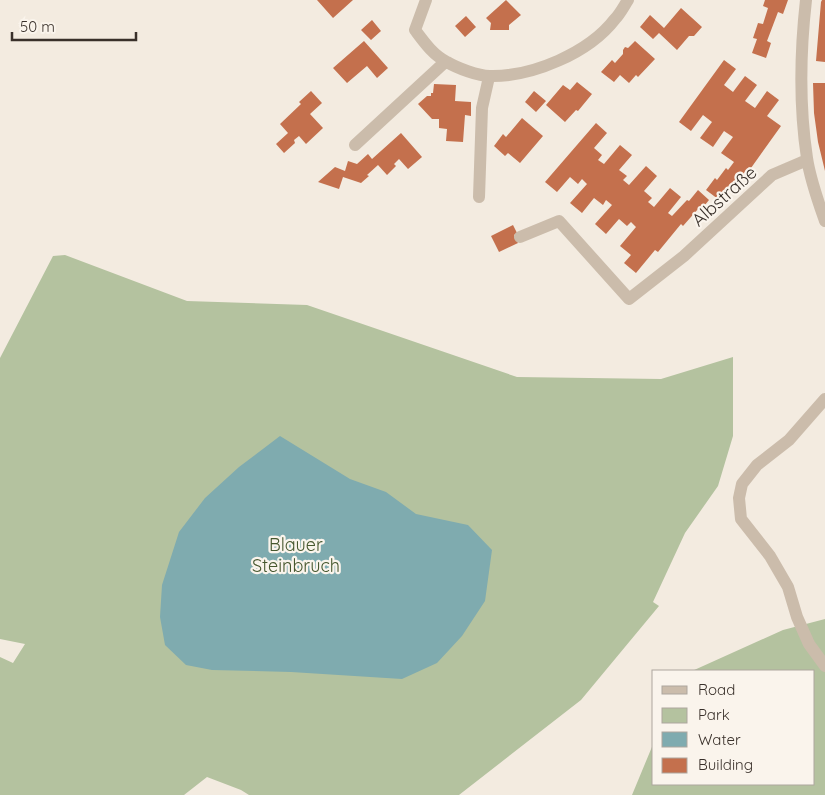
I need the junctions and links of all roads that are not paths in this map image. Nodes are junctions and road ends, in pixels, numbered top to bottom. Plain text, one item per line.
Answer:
1 (426, 0) edge
2 (628, 0) edge
3 (806, 0) edge
4 (445, 62) junction
5 (489, 77) junction
6 (355, 145) dead end
7 (807, 160) junction
8 (478, 197) dead end
9 (825, 221) edge
10 (520, 237) dead end
11 (825, 399) edge
12 (825, 666) edge

1 - 4 street
2 - 5 street
3 - 7 street
4 - 5 street
4 - 6 street
5 - 8 street
7 - 9 street
7 - 10 street, Albstraße
11 - 12 street

